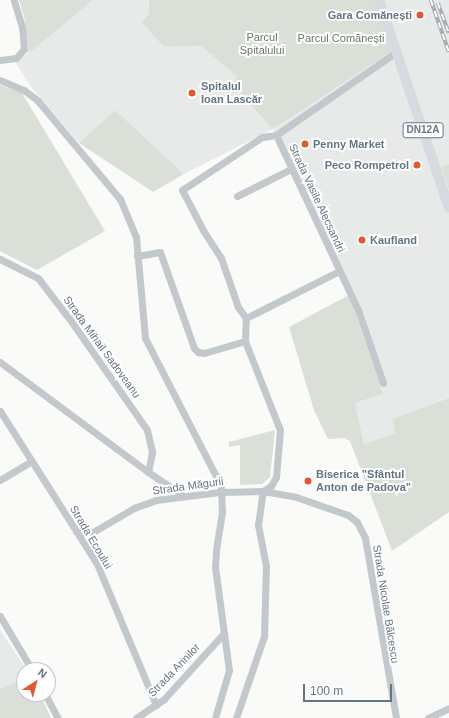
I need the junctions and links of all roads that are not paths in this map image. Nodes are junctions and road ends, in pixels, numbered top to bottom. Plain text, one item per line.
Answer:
1 (14, 0) edge
2 (379, 0) edge
3 (395, 53) junction
4 (0, 60) edge
5 (0, 80) edge
6 (276, 135) junction
7 (291, 169) junction
8 (237, 196) dead end
9 (449, 208) edge
10 (137, 256) junction
11 (0, 259) edge
12 (339, 271) junction
13 (246, 318) junction
14 (245, 340) junction
15 (0, 362) edge
16 (383, 383) dead end
17 (0, 411) edge
18 (32, 461) junction
19 (148, 472) junction
20 (0, 480) edge
21 (264, 491) junction
22 (220, 492) junction
23 (184, 496) junction
24 (76, 531) junction
25 (0, 616) edge
26 (224, 633) junction
27 (27, 662) edge
28 (49, 702) edge
29 (156, 705) junction
30 (449, 708) edge
31 (58, 718) edge
32 (136, 718) edge
33 (215, 718) edge
34 (236, 718) edge
35 (396, 718) edge
36 (428, 718) edge

1 - 4 street
2 - 3 main road, DN12A
3 - 6 street, Strada Vasile Alecsandri
3 - 9 main road, DN12A
5 - 10 street
6 - 7 street, Strada Vasile Alecsandri
6 - 13 street
7 - 8 street
7 - 12 street, Strada Vasile Alecsandri
10 - 14 street
10 - 22 street
11 - 19 street, Strada Mihail Sadoveanu
12 - 13 street
12 - 16 street, Strada Vasile Alecsandri
13 - 14 street
14 - 21 street
15 - 19 street
17 - 18 street, Strada Ecoului
18 - 20 street
18 - 24 street, Strada Ecoului
19 - 23 street
21 - 22 street, Strada Măgurii
21 - 34 street
21 - 35 street, Strada Nicolae Bălcescu
22 - 23 street, Strada Măgurii
22 - 26 street
23 - 24 street, Strada Măgurii
24 - 29 street, Strada Ecoului
25 - 27 street
26 - 29 street, Strada Arinilor
26 - 33 street
28 - 31 street
29 - 32 street, Strada Arinilor
30 - 36 street

